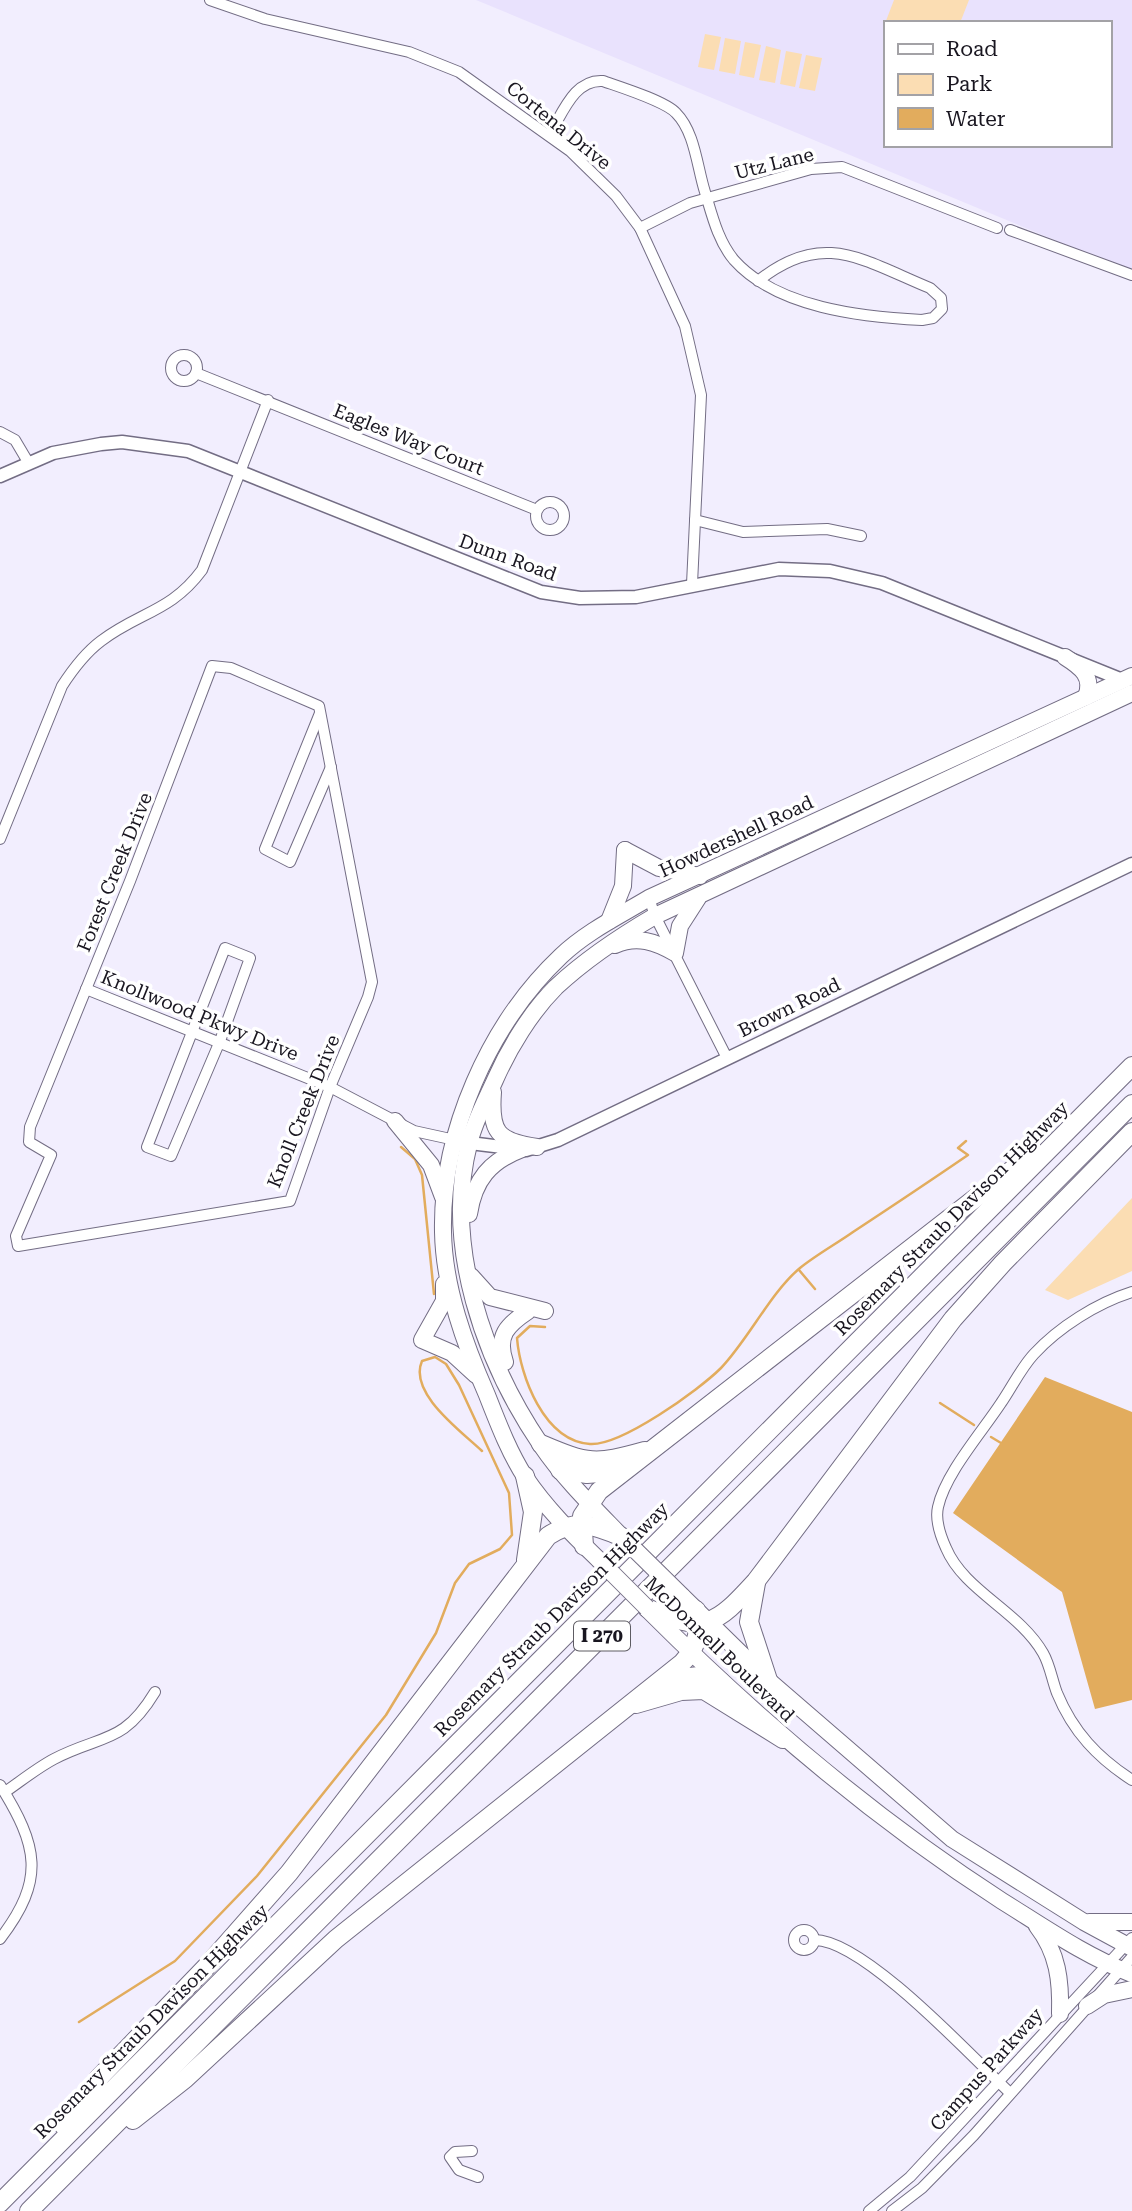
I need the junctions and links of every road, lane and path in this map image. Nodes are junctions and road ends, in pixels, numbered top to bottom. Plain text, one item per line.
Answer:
1 (210, 0) edge
2 (549, 135) junction
3 (707, 198) junction
4 (640, 228) junction
5 (997, 228) dead end
6 (1010, 230) dead end
7 (1132, 275) edge
8 (758, 281) junction
9 (196, 373) dead end
10 (268, 401) junction
11 (0, 432) edge
12 (28, 461) junction
13 (239, 471) junction
14 (0, 476) edge
15 (537, 510) dead end
16 (695, 520) junction
17 (861, 536) dead end
18 (692, 584) junction
19 (1065, 657) junction
20 (1130, 683) edge
21 (1087, 697) junction
22 (320, 713) junction
23 (331, 767) junction
24 (3, 825) edge
25 (0, 839) edge
26 (1132, 864) edge
27 (700, 876) junction
28 (702, 894) junction
29 (649, 898) junction
30 (655, 916) junction
31 (608, 922) junction
32 (676, 953) junction
33 (596, 954) junction
34 (86, 989) junction
35 (191, 1030) junction
36 (220, 1041) junction
37 (727, 1059) junction
38 (1132, 1066) edge
39 (495, 1080) junction
40 (330, 1087) junction
41 (1132, 1104) edge
42 (395, 1121) junction
43 (1071, 1126) junction
44 (1132, 1132) edge
45 (462, 1142) junction
46 (530, 1148) junction
47 (444, 1208) junction
48 (460, 1232) junction
49 (16, 1244) joint
50 (466, 1264) junction
51 (447, 1267) junction
52 (1132, 1292) edge
53 (481, 1383) junction
54 (523, 1414) junction
55 (541, 1444) junction
56 (655, 1448) junction
57 (630, 1468) junction
58 (560, 1470) junction
59 (525, 1476) junction
60 (589, 1502) junction
61 (574, 1525) junction
62 (622, 1536) junction
63 (584, 1546) joint
64 (525, 1563) junction
65 (756, 1581) junction
66 (656, 1615) junction
67 (701, 1618) junction
68 (691, 1652) junction
69 (768, 1680) junction
70 (660, 1681) junction
71 (721, 1682) junction
72 (155, 1692) dead end
73 (626, 1707) junction
74 (783, 1739) junction
75 (1132, 1780) edge
76 (2, 1788) edge
77 (1031, 1919) junction
78 (1084, 1922) junction
79 (1132, 1922) edge
80 (0, 1939) edge
81 (814, 1940) dead end
82 (1130, 1947) edge
83 (1120, 1969) edge
84 (1132, 1989) edge
85 (1087, 2006) junction
86 (1060, 2014) junction
87 (998, 2082) junction
88 (1009, 2092) junction
89 (472, 2151) dead end
90 (72, 2168) junction
91 (478, 2177) dead end
92 (24, 2179) junction
93 (0, 2203) edge
94 (29, 2211) edge
95 (869, 2211) edge
96 (892, 2211) edge

1 - 2 street, Cortena Drive
2 - 3 street
2 - 4 street, Cortena Drive
3 - 4 street, Utz Lane
3 - 5 street, Utz Lane
3 - 8 street
4 - 16 street, Cortena Drive
6 - 7 street
8 - 8 street
9 - 10 street, Eagles Way Court
10 - 13 street
10 - 15 street, Eagles Way Court
11 - 12 street
12 - 13 street, Dunn Road
12 - 14 street, Dunn Road
13 - 18 street, Dunn Road
13 - 24 street
16 - 17 street
16 - 18 street, Cortena Drive
18 - 19 street, Dunn Road
19 - 20 street, Dunn Road
19 - 21 main road
20 - 21 main road, Howdershell Road
20 - 28 main road, Howdershell Road
21 - 27 main road, Howdershell Road
22 - 23 street
22 - 23 street
22 - 34 street, Forest Creek Drive
23 - 40 street, Knoll Creek Drive
24 - 25 street
26 - 37 street, Brown Road
27 - 29 main road, Howdershell Road
27 - 31 main road
28 - 30 main road, Howdershell Road
28 - 32 main road
29 - 30 street
29 - 31 main road, Howdershell Road
30 - 32 street
30 - 33 main road, Howdershell Road
31 - 45 main road, Howdershell Road
32 - 33 main road
32 - 37 street
33 - 39 main road, Howdershell Road
34 - 35 street, Knollwood Pkwy Drive
34 - 49 street, Forest Creek Drive
35 - 36 street, Knollwood Pkwy Drive
35 - 36 street
35 - 36 street
36 - 40 street, Knollwood Pkwy Drive
37 - 46 street, Brown Road
38 - 43 highway, Rosemary Straub Davison Highway / I 270
39 - 45 main road, Howdershell Road
39 - 46 main road
40 - 42 street, Knollwood Pkwy Drive
40 - 49 street, Knoll Creek Drive
41 - 90 highway, I 270
42 - 45 street, Knollwood Pkwy Drive
42 - 47 main road
43 - 56 highway
43 - 92 highway, Rosemary Straub Davison Highway / I 270
44 - 65 highway
45 - 46 street, Brown Road
45 - 47 main road
45 - 48 main road, McDonnell Boulevard
46 - 48 main road
47 - 51 main road
48 - 50 main road, McDonnell Boulevard
50 - 54 main road, McDonnell Boulevard
50 - 54 main road
51 - 53 main road
51 - 53 main road
52 - 75 street
53 - 59 main road
54 - 55 main road, McDonnell Boulevard
55 - 56 highway
55 - 58 main road, McDonnell Boulevard
56 - 57 highway
57 - 58 highway
57 - 60 highway
58 - 60 main road, McDonnell Boulevard
59 - 61 main road
59 - 64 highway
60 - 61 highway
60 - 62 main road, McDonnell Boulevard
61 - 62 highway
61 - 63 highway
61 - 64 highway
62 - 67 main road, McDonnell Boulevard, bridge
63 - 66 main road, McDonnell Boulevard, bridge
64 - 92 highway
65 - 67 highway
65 - 69 highway
66 - 67 highway
66 - 68 main road, McDonnell Boulevard
67 - 68 highway
67 - 69 main road, McDonnell Boulevard
68 - 70 highway
68 - 71 main road, McDonnell Boulevard
69 - 78 main road, McDonnell Boulevard
70 - 71 highway
70 - 73 highway
71 - 74 main road, McDonnell Boulevard
72 - 76 street
73 - 74 highway
73 - 90 highway
74 - 77 main road, McDonnell Boulevard
76 - 80 street
77 - 83 main road, McDonnell Boulevard
77 - 86 main road
78 - 79 main road
78 - 82 main road, McDonnell Boulevard
81 - 87 street
82 - 83 street, Campus Parkway
82 - 83 street, Campus Parkway
83 - 85 street, Campus Parkway
83 - 86 street, Campus Parkway
84 - 85 main road
85 - 88 street, Campus Parkway
86 - 87 street, Campus Parkway
87 - 88 street
87 - 95 street, Campus Parkway
88 - 96 street, Campus Parkway
89 - 91 street
90 - 94 highway, I 270
92 - 93 highway, Rosemary Straub Davison Highway / I 270

